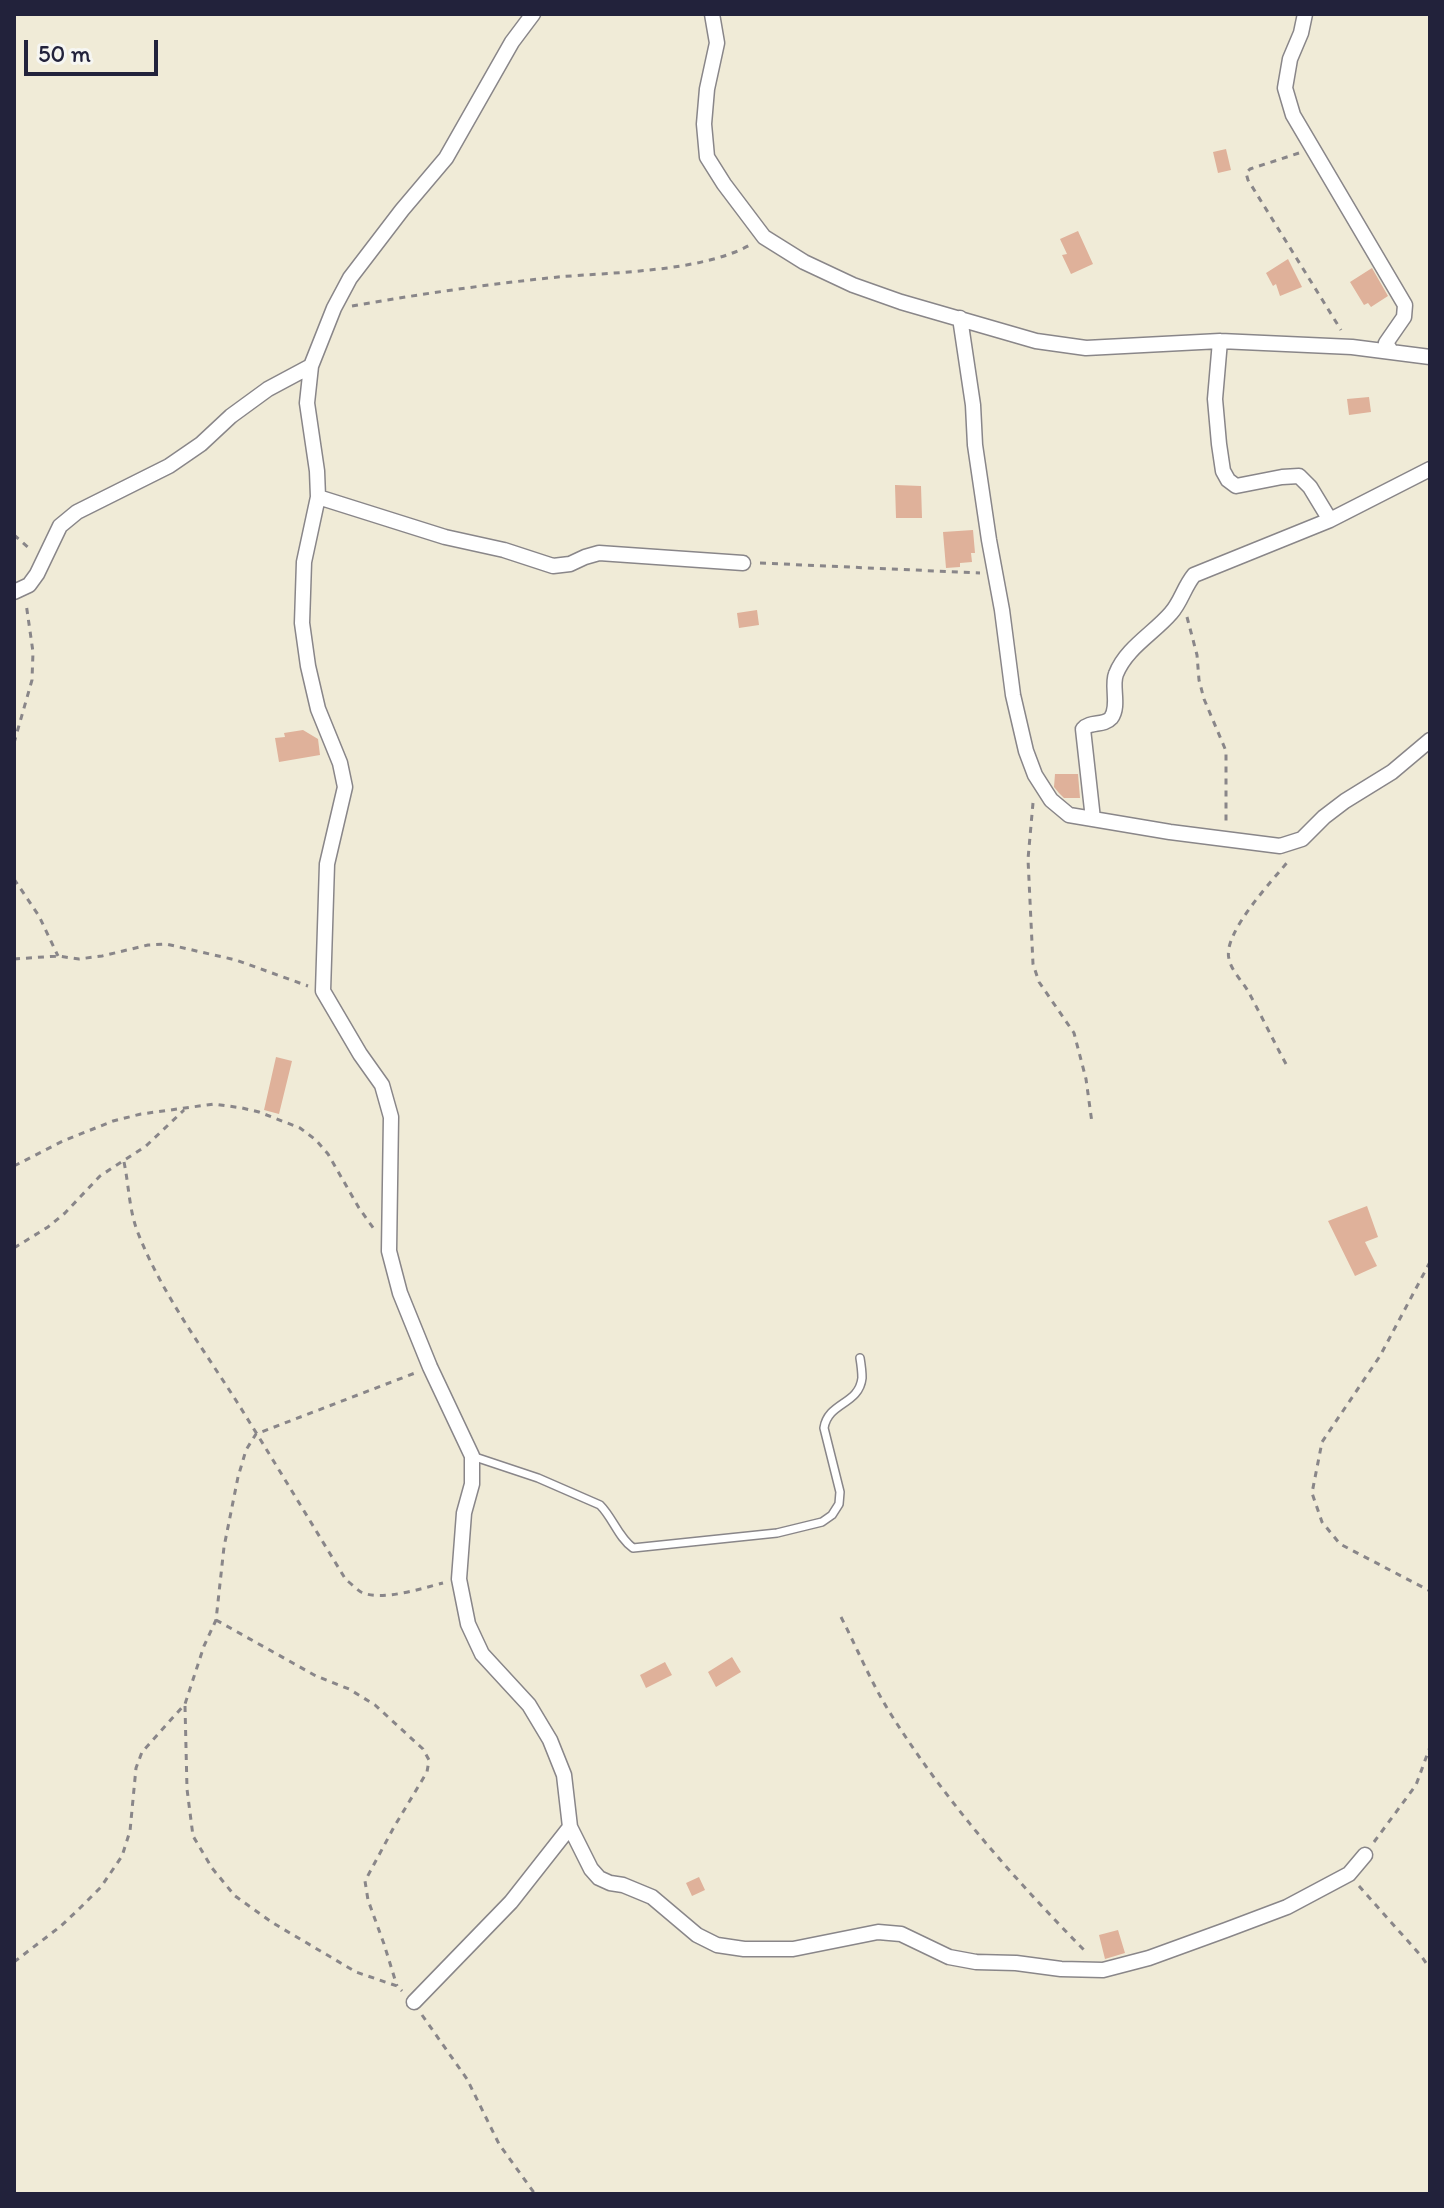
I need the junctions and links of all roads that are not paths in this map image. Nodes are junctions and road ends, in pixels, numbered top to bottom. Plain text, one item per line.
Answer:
1 (533, 14) edge
2 (712, 14) edge
3 (1305, 14) edge
4 (960, 318) junction
5 (1220, 341) junction
6 (1391, 351) junction
7 (1430, 357) edge
8 (311, 366) junction
9 (1430, 469) edge
10 (318, 497) junction
11 (1330, 520) junction
12 (743, 563) road end
13 (14, 592) edge
14 (1430, 740) edge
15 (1093, 819) junction
16 (860, 1358) dead end
17 (472, 1456) junction
18 (570, 1827) junction
19 (1365, 1855) road end
20 (414, 2002) road end

1 - 8 street
2 - 4 street
3 - 6 street
4 - 5 street
4 - 15 street
5 - 6 street
5 - 11 street
6 - 7 street
8 - 10 street
8 - 13 street
9 - 11 street
10 - 12 street
10 - 17 street
11 - 15 street
14 - 15 street
16 - 17 lane
17 - 18 street
18 - 19 street
18 - 20 street

